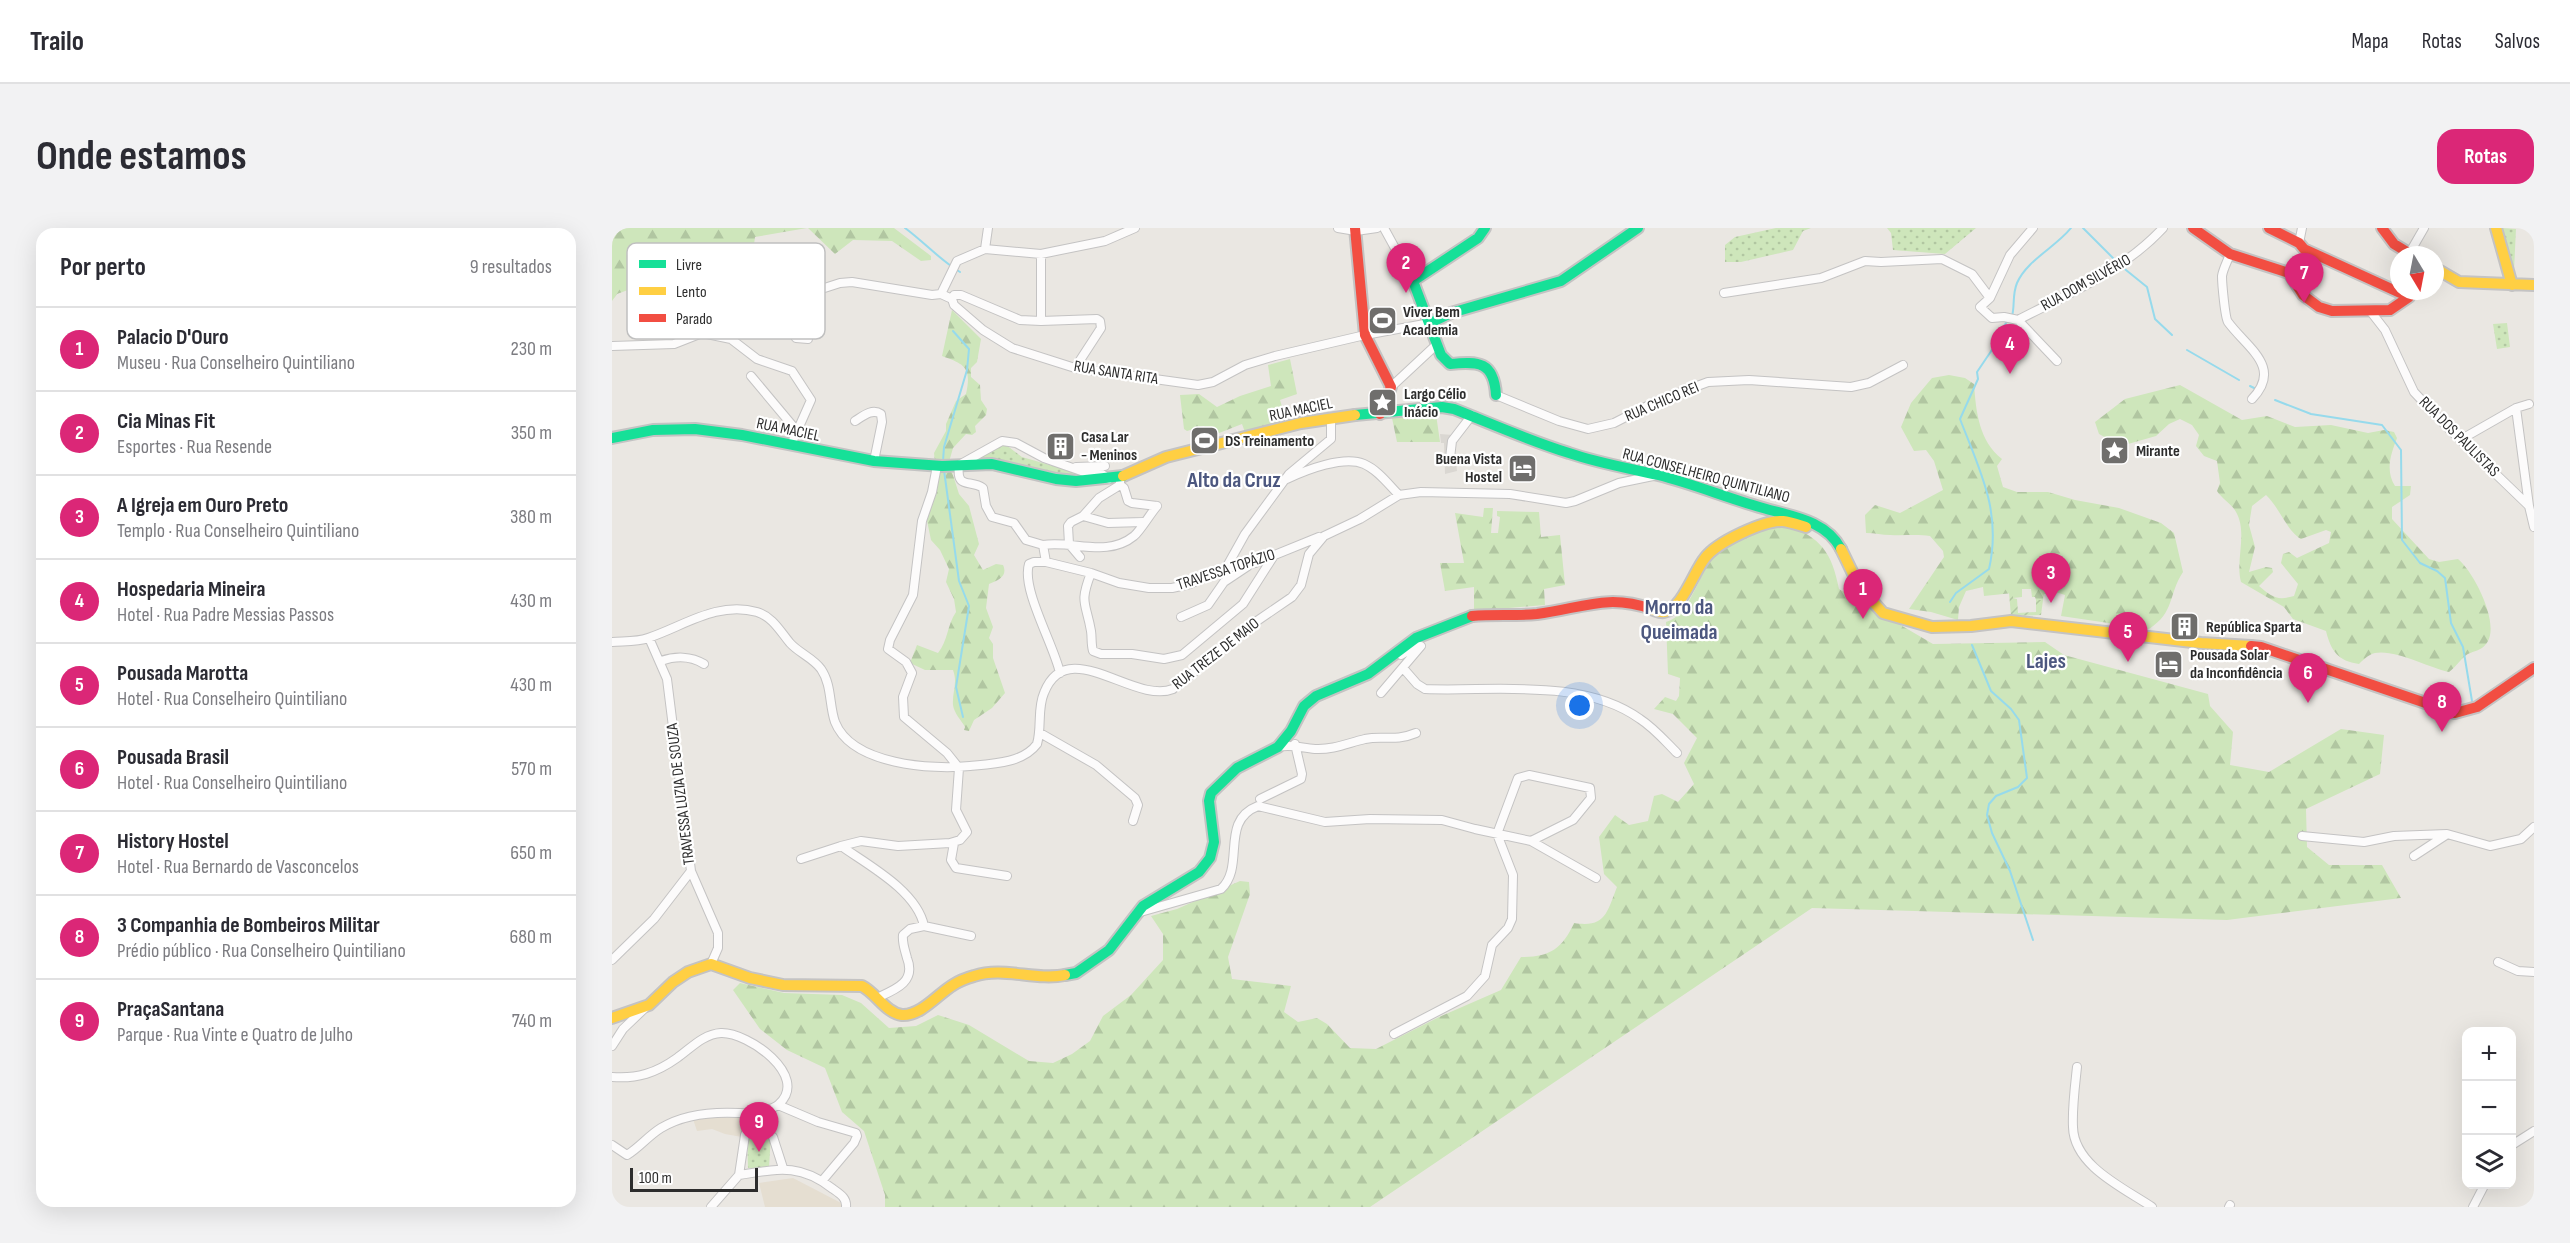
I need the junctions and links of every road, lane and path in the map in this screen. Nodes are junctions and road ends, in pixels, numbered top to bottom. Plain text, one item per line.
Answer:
1 (988, 228) edge
2 (1135, 228) edge
3 (1338, 228) edge
4 (1377, 228) edge
5 (1384, 228) edge
6 (1485, 228) edge
7 (1638, 228) edge
8 (2033, 228) edge
9 (2163, 228) edge
10 (2193, 228) edge
11 (2269, 228) edge
12 (2302, 228) edge
13 (2382, 228) edge
14 (2424, 228) edge
15 (2496, 228) edge
16 (1356, 230) edge
17 (2299, 243) junction
18 (2397, 246) edge
19 (2415, 246) edge
20 (985, 249) junction
21 (1041, 254) junction
22 (2230, 254) junction
23 (2444, 273) edge
24 (1413, 281) junction
25 (2512, 285) junction
26 (2534, 285) edge
27 (2390, 286) edge
28 (825, 288) edge
29 (1724, 292) dead end
30 (941, 294) junction
31 (1990, 298) junction
32 (952, 299) junction
33 (2402, 300) edge
34 (2371, 312) junction
35 (2018, 320) junction
36 (1041, 321) junction
37 (1430, 323) junction
38 (1365, 335) junction
39 (687, 339) edge
40 (731, 339) edge
41 (612, 346) edge
42 (1435, 346) junction
43 (2057, 361) dead end
44 (1903, 365) dead end
45 (1075, 368) junction
46 (751, 376) dead end
47 (1391, 387) junction
48 (1496, 395) joint
49 (2252, 399) dead end
50 (2529, 404) dead end
51 (2516, 408) junction
52 (1380, 414) junction
53 (1472, 415) junction
54 (1331, 419) junction
55 (855, 421) dead end
56 (797, 431) junction
57 (612, 438) edge
58 (2460, 440) junction
59 (791, 445) junction
60 (1450, 458) dead end
61 (874, 461) junction
62 (947, 466) junction
63 (1105, 466) dead end
64 (1074, 467) junction
65 (1657, 475) junction
66 (1287, 479) junction
67 (1117, 481) junction
68 (1400, 495) junction
69 (2529, 506) junction
70 (1083, 516) junction
71 (1143, 522) junction
72 (2534, 527) edge
73 (1827, 531) junction
74 (1324, 536) junction
75 (1069, 544) junction
76 (1043, 545) junction
77 (1080, 557) dead end
78 (1273, 557) junction
79 (1046, 562) junction
80 (1255, 563) junction
81 (1226, 568) junction
82 (1091, 573) junction
83 (1181, 617) dead end
84 (649, 638) junction
85 (612, 642) edge
86 (661, 660) junction
87 (704, 664) dead end
88 (1403, 668) junction
89 (2534, 668) edge
90 (1376, 669) junction
91 (1060, 673) junction
92 (1381, 693) dead end
93 (1040, 733) junction
94 (1416, 733) dead end
95 (1295, 744) junction
96 (1278, 747) junction
97 (1677, 753) dead end
98 (958, 768) junction
99 (1260, 799) dead end
100 (1133, 822) dead end
101 (2534, 827) edge
102 (1497, 834) junction
103 (2447, 834) junction
104 (2302, 836) dead end
105 (1531, 841) junction
106 (954, 843) junction
107 (841, 846) junction
108 (2414, 856) dead end
109 (801, 859) dead end
110 (691, 871) junction
111 (1007, 876) dead end
112 (1596, 878) dead end
113 (1136, 914) junction
114 (924, 926) junction
115 (971, 936) dead end
116 (612, 960) edge
117 (2498, 962) dead end
118 (711, 964) junction
119 (2534, 972) edge
120 (879, 997) junction
121 (649, 1005) junction
122 (612, 1018) edge
123 (1394, 1034) dead end
124 (612, 1046) edge
125 (2077, 1067) dead end
126 (612, 1077) edge
127 (778, 1105) junction
128 (753, 1114) junction
129 (2534, 1131) edge
130 (772, 1137) dead end
131 (2516, 1142) edge
132 (612, 1145) edge
133 (783, 1168) junction
134 (739, 1175) junction
135 (822, 1180) junction
136 (2483, 1189) edge
137 (711, 1207) edge
138 (846, 1207) edge
139 (2152, 1207) edge
140 (2473, 1207) edge

1 - 20 street
2 - 21 street
3 - 16 street
4 - 16 street
5 - 24 street
6 - 24 street
7 - 37 street
8 - 31 street
9 - 35 street, RUA DOM SILVÉRIO
10 - 22 street
11 - 17 street
12 - 17 street
13 - 18 street
14 - 19 street
15 - 25 street
16 - 38 street
17 - 27 street
20 - 21 street
20 - 30 street
21 - 36 street
22 - 34 street
22 - 49 street
23 - 25 street
24 - 37 street
25 - 26 street
28 - 30 street, RUA SANTA RITA
29 - 31 street
30 - 32 street, RUA SANTA RITA
31 - 35 street
32 - 36 street
32 - 45 street, RUA SANTA RITA
33 - 34 street
34 - 58 street, RUA DOS PAULISTAS
35 - 43 street
36 - 45 street
37 - 38 street, RUA SANTA RITA
37 - 42 street
38 - 45 street, RUA SANTA RITA
38 - 47 street
39 - 41 street, RUA SANTA RITA
40 - 56 street
42 - 47 street
42 - 48 street
44 - 48 street, RUA CHICO REI
46 - 56 street
47 - 52 street
50 - 51 street
51 - 58 street
51 - 69 street
52 - 53 street, RUA CONSELHEIRO QUINTILIANO
52 - 54 street, RUA MACIEL
53 - 60 street
53 - 65 street, RUA CONSELHEIRO QUINTILIANO
54 - 66 street
54 - 67 street, RUA MACIEL
55 - 61 street
56 - 59 street
57 - 59 street, RUA MACIEL
58 - 69 street, RUA DOS PAULISTAS
59 - 61 street, RUA MACIEL
61 - 62 street, RUA MACIEL
62 - 64 street
62 - 67 street, RUA MACIEL
62 - 76 street
62 - 98 street
63 - 64 street
64 - 67 street
65 - 68 street
65 - 73 street, RUA CONSELHEIRO QUINTILIANO
66 - 68 street
66 - 81 street
67 - 70 street
67 - 71 street
68 - 74 street
69 - 72 street
70 - 71 street
70 - 75 street
71 - 75 street
73 - 89 street, RUA CONSELHEIRO QUINTILIANO
73 - 90 street
74 - 78 street, TRAVESSA TOPÁZIO
74 - 91 street, RUA TREZE DE MAIO
75 - 76 street
75 - 77 street
76 - 79 street
78 - 80 street, TRAVESSA TOPÁZIO
78 - 82 street
79 - 82 street, TRAVESSA TOPÁZIO
79 - 91 street
80 - 81 street, TRAVESSA TOPÁZIO
80 - 83 street
81 - 82 street, TRAVESSA TOPÁZIO
84 - 85 street
84 - 86 street, TRAVESSA LUZIA DE SOUZA
84 - 98 street
86 - 87 street
86 - 110 street, TRAVESSA LUZIA DE SOUZA
88 - 90 street
88 - 92 street
88 - 97 street
90 - 96 street
91 - 93 street
93 - 98 street
93 - 100 street
94 - 95 street
95 - 96 street
95 - 99 street
96 - 113 street
98 - 106 street
101 - 103 street
102 - 105 street
102 - 105 street
102 - 113 street
102 - 123 street
103 - 104 street
103 - 108 street
105 - 112 street
106 - 107 street
106 - 111 street
107 - 109 street
107 - 114 street
110 - 116 street, TRAVESSA LUZIA DE SOUZA
110 - 118 street
113 - 120 street
114 - 115 street
114 - 120 street
117 - 119 street
118 - 120 street
118 - 121 street
121 - 122 street
121 - 124 street
125 - 139 street
126 - 127 street
127 - 128 street
127 - 135 street
128 - 132 street
128 - 134 street
129 - 131 street
130 - 133 street
133 - 134 street
133 - 135 street
134 - 137 street
135 - 138 street
136 - 140 street

